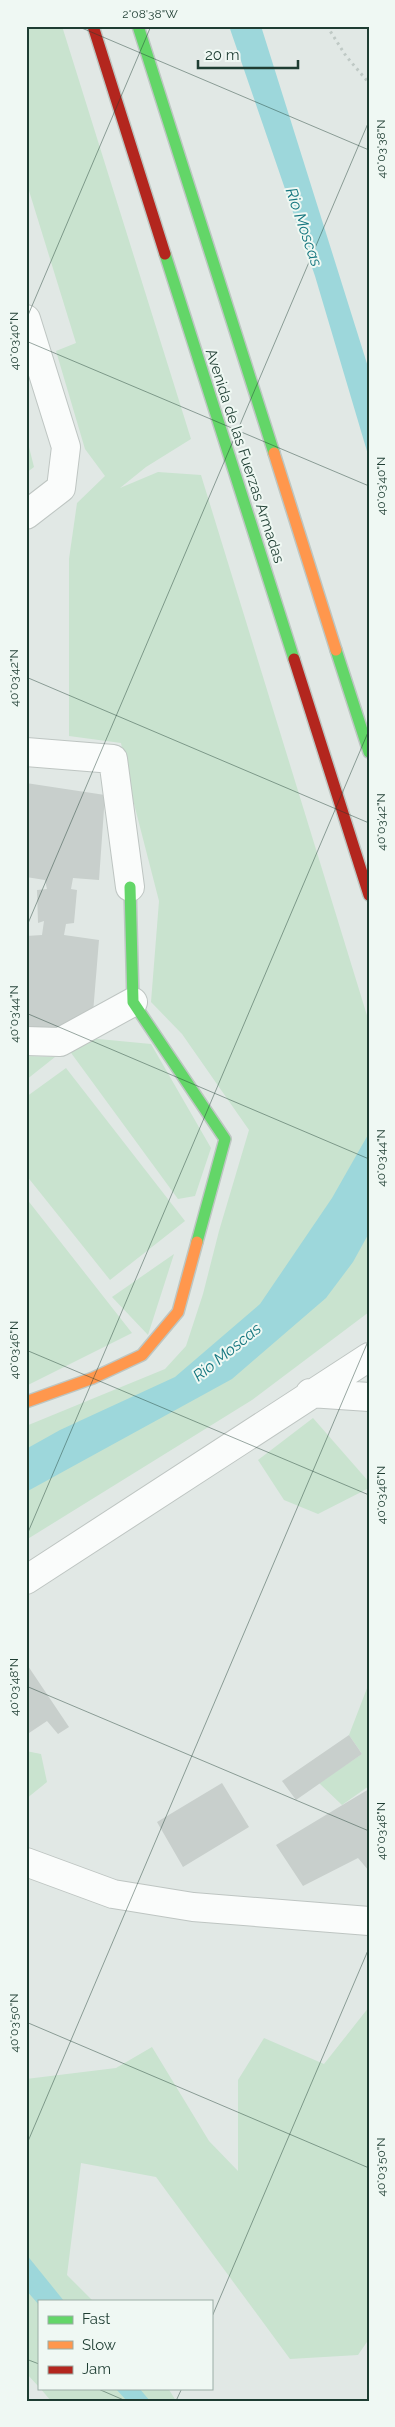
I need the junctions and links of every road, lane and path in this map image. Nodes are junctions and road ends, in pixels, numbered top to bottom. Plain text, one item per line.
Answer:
1 (93, 26) edge
2 (138, 26) edge
3 (327, 26) edge
4 (369, 83) edge
5 (26, 319) edge
6 (26, 515) edge
7 (26, 752) edge
8 (369, 752) edge
9 (130, 887) joint
10 (369, 895) edge
11 (133, 1002) junction
12 (26, 1041) edge
13 (369, 1357) edge
14 (310, 1393) junction
15 (369, 1397) edge
16 (26, 1402) edge
17 (26, 1580) edge
18 (26, 1862) edge
19 (369, 1921) edge

1 - 10 main road, Avenida de las Fuerzas Armadas
2 - 8 main road, Avenida de las Fuerzas Armadas
3 - 4 path
5 - 6 street
7 - 9 street
9 - 11 main road
11 - 12 street
11 - 16 main road
13 - 14 street
14 - 15 street
14 - 17 street
18 - 19 street

